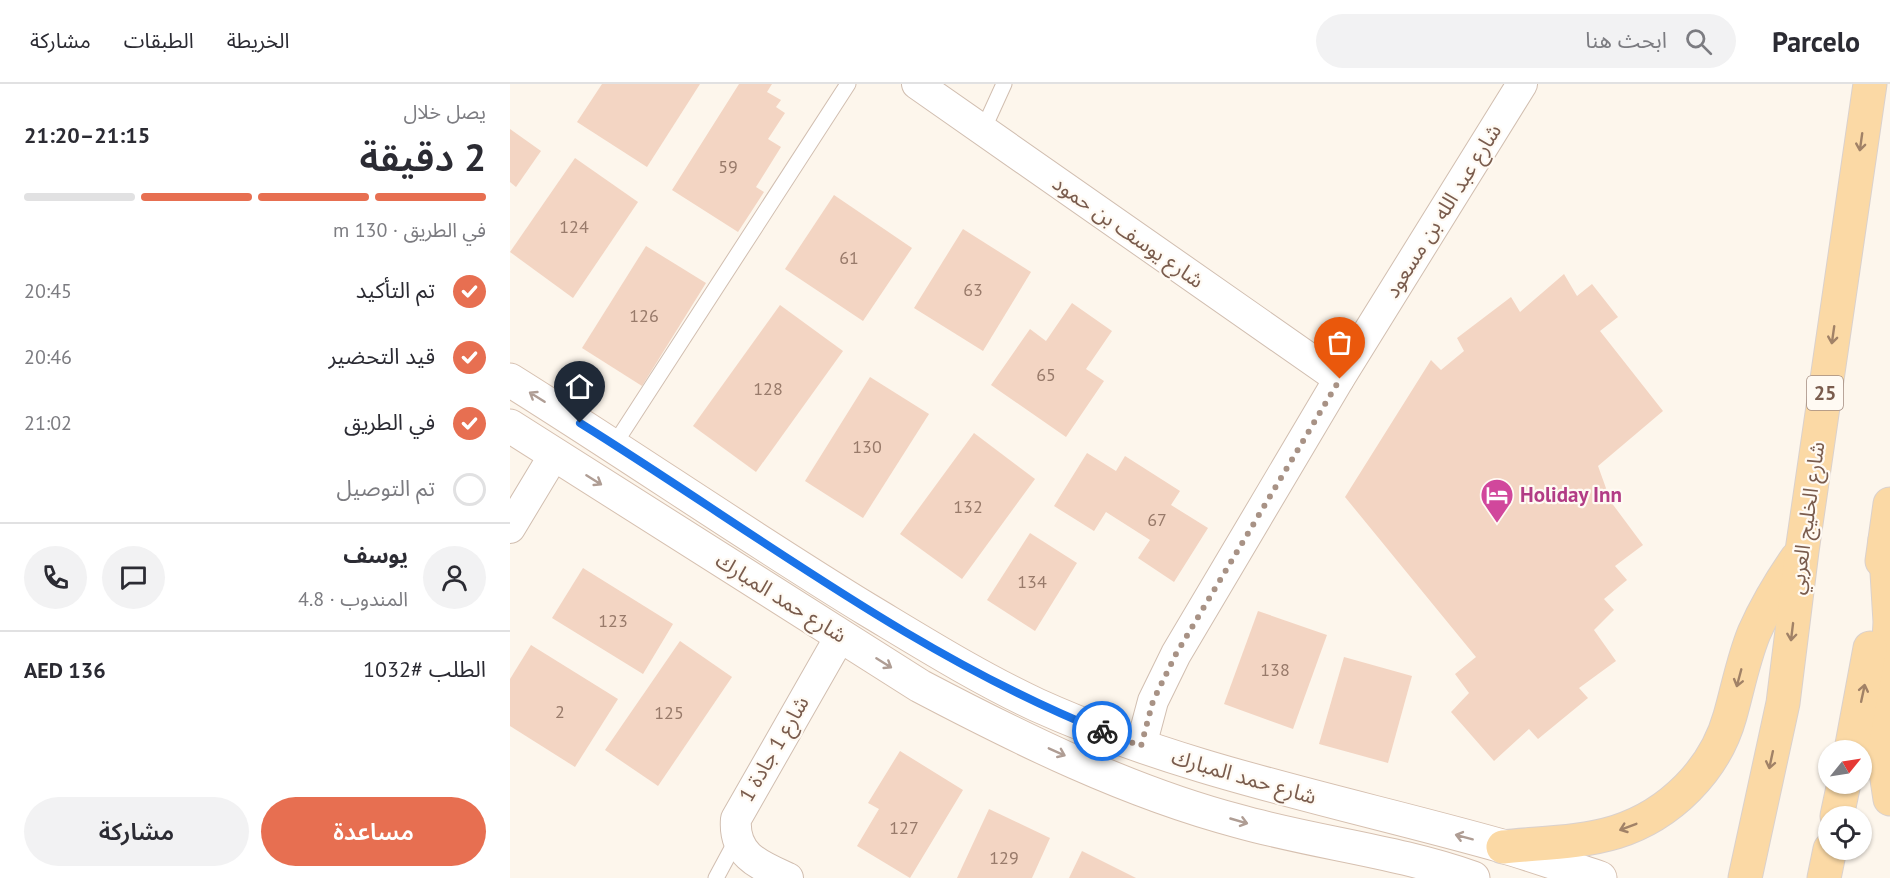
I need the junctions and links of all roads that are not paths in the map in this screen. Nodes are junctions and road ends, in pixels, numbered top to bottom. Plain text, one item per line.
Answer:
1 (848, 84) edge
2 (917, 84) edge
3 (1004, 84) edge
4 (1522, 84) edge
5 (1870, 84) edge
6 (983, 130) junction
7 (1340, 379) junction
8 (510, 380) edge
9 (510, 426) edge
10 (614, 445) junction
11 (554, 455) junction
12 (1890, 504) edge
13 (510, 528) edge
14 (1885, 540) junction
15 (1802, 551) junction
16 (841, 635) junction
17 (1853, 740) edge
18 (1141, 746) junction
19 (1890, 799) edge
20 (737, 839) junction
21 (1503, 847) junction
22 (1828, 860) edge
23 (716, 878) edge
24 (788, 878) edge
25 (1473, 878) edge
26 (1600, 878) edge
27 (1745, 878) edge
28 (1824, 878) edge

1 - 10 lane
2 - 6 street, شارع يوسف بن حمود
3 - 6 lane
4 - 7 street, شارع عبد الله بن مسعود
5 -> 15 main road, شارع الخليج العربي / 25
6 - 7 street, شارع يوسف بن حمود
7 - 18 street, شارع عبد الله بن مسعود
10 -> 8 main road, شارع حمد المبارك
9 - 11 main road, شارع حمد المبارك
10 - 18 main road, شارع حمد المبارك
11 - 13 street
11 -> 16 main road, شارع حمد المبارك
12 - 14 main road
17 -> 14 main road
14 - 19 main road
15 -> 21 main road
15 -> 27 main road, شارع الخليج العربي / 25
16 - 20 street, شارع 1 جادة 1
16 -> 25 main road, شارع حمد المبارك
21 -> 18 main road, شارع حمد المبارك
20 - 23 lane
20 - 24 street
21 - 26 main road, شارع حمد المبارك
22 - 28 main road

